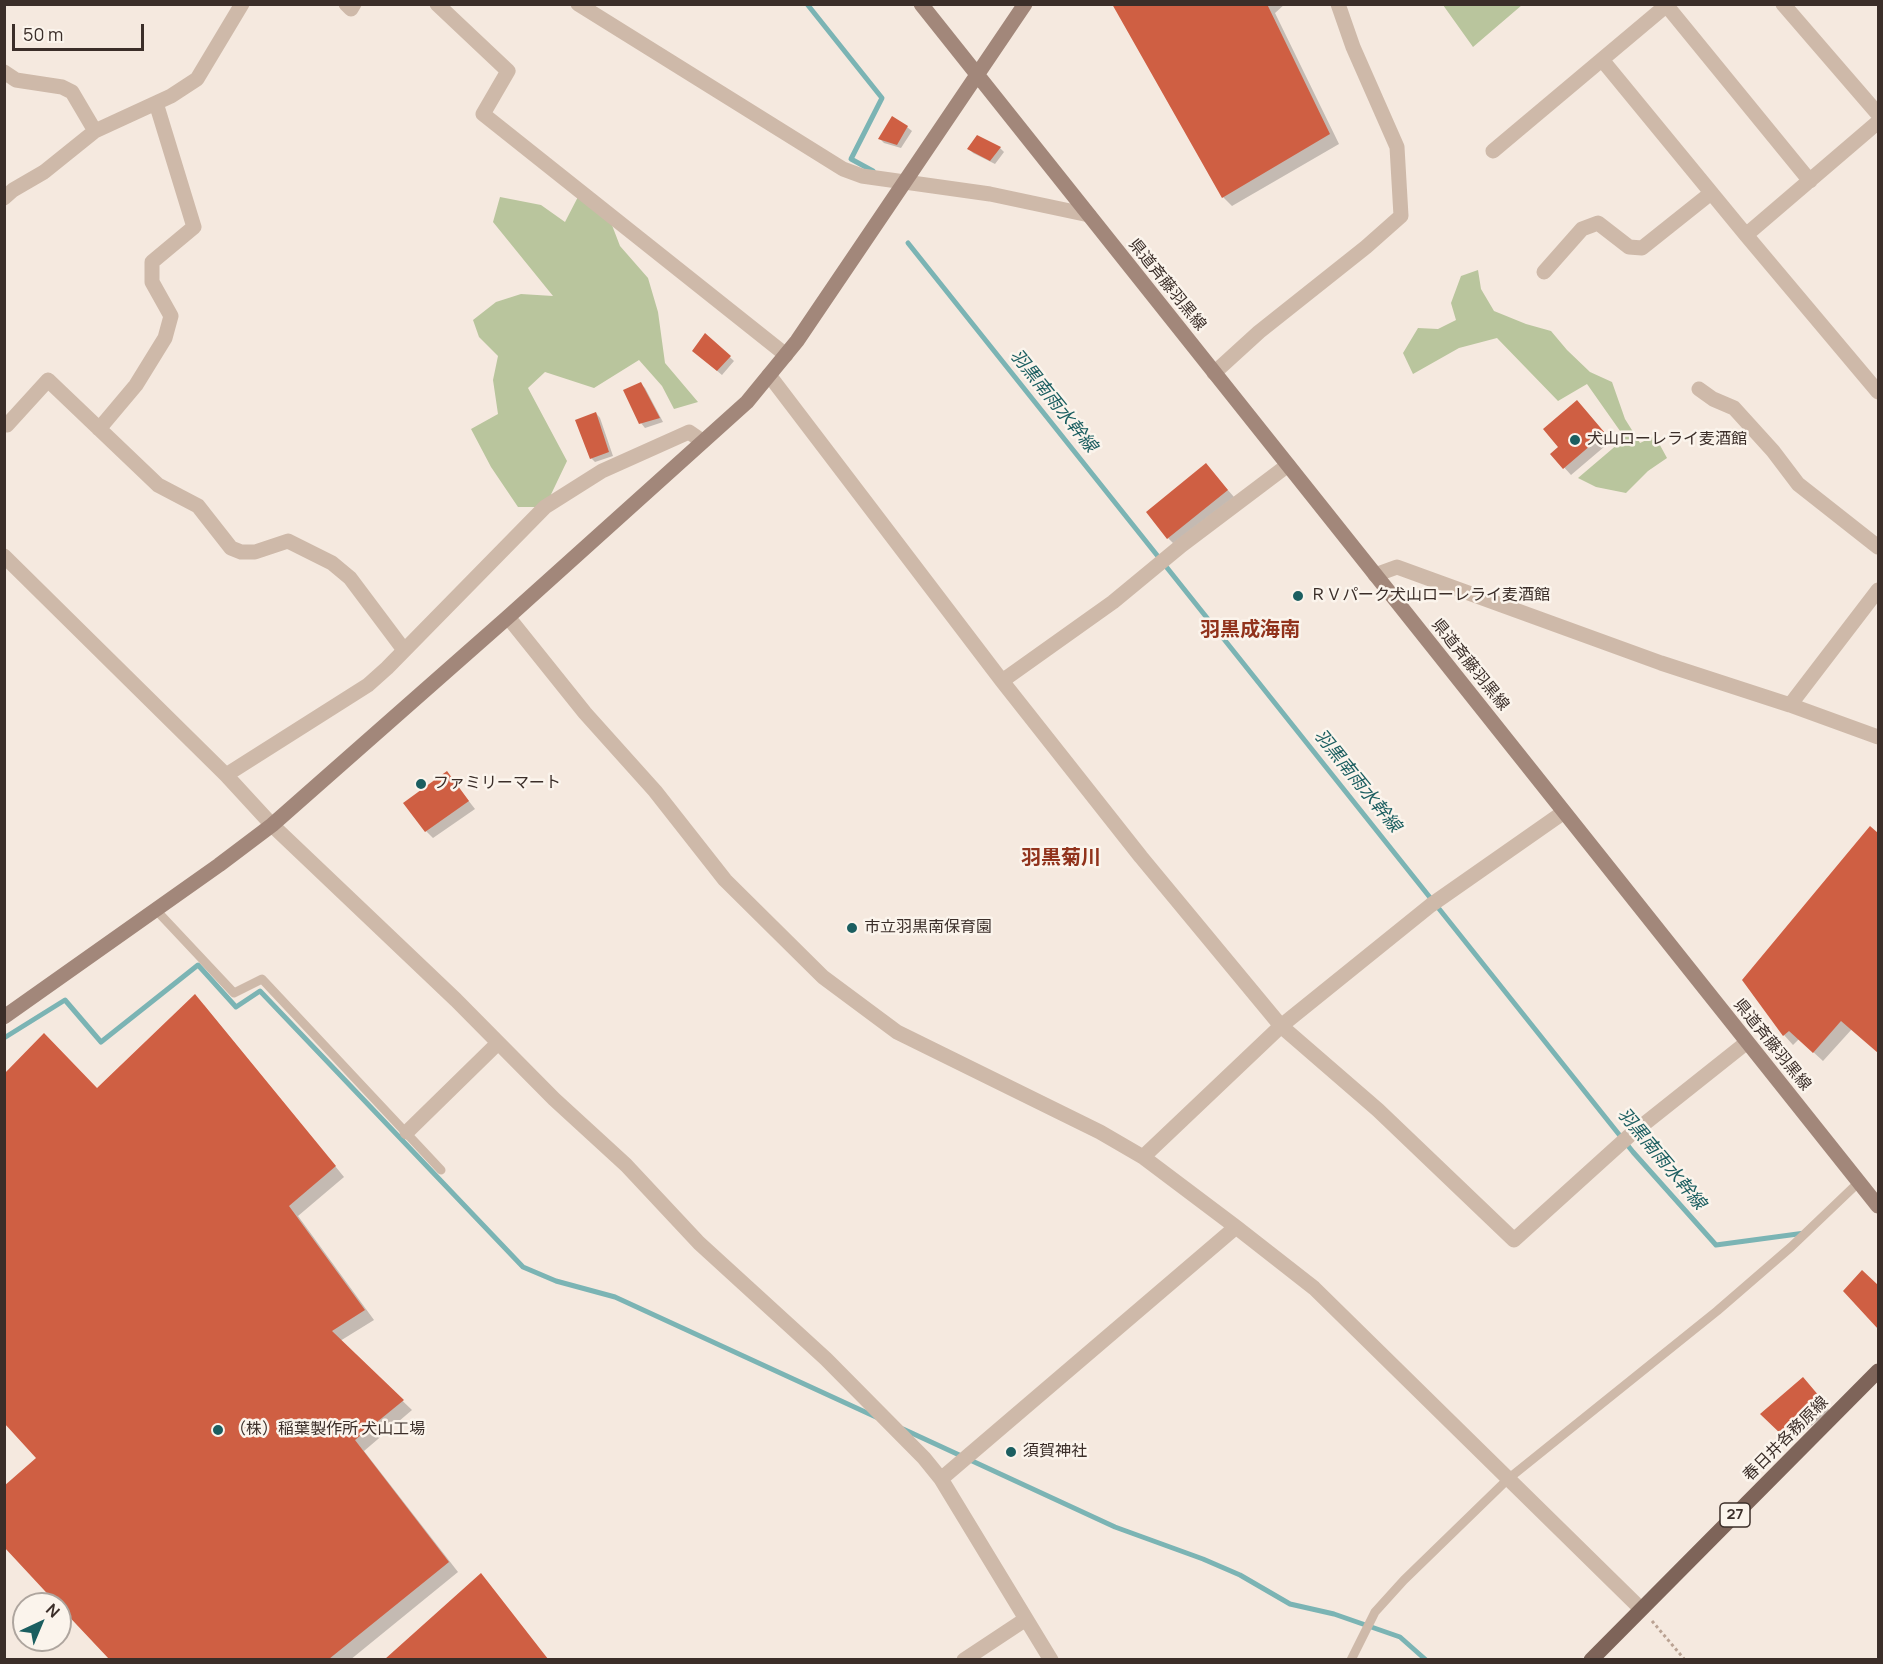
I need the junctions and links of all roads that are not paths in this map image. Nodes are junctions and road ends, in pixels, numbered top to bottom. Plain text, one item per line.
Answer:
1 (242, 4) edge
2 (346, 4) edge
3 (354, 4) edge
4 (436, 4) edge
5 (578, 4) edge
6 (921, 4) edge
7 (1025, 4) edge
8 (1338, 4) edge
9 (1783, 4) edge
10 (1660, 8) edge
11 (1603, 61) junction
12 (4, 72) edge
13 (978, 76) junction
14 (156, 103) junction
15 (1878, 114) edge
16 (1878, 122) edge
17 (95, 131) junction
18 (1493, 150) dead end
19 (1810, 181) junction
20 (904, 183) junction
21 (1711, 193) junction
22 (4, 198) edge
23 (1089, 215) junction
24 (1746, 235) junction
25 (1544, 272) dead end
26 (786, 355) junction
27 (1214, 373) junction
28 (769, 375) junction
29 (1699, 389) dead end
30 (1878, 392) edge
31 (4, 423) edge
32 (99, 429) junction
33 (702, 441) junction
34 (1288, 465) junction
35 (1878, 547) edge
36 (4, 556) edge
37 (1375, 575) junction
38 (1878, 590) edge
39 (508, 617) junction
40 (404, 650) junction
41 (1002, 681) junction
42 (1790, 705) junction
43 (1878, 736) edge
44 (226, 775) junction
45 (1564, 812) junction
46 (272, 825) junction
47 (156, 910) junction
48 (4, 1017) edge
49 (1281, 1026) junction
50 (498, 1043) junction
51 (1746, 1043) junction
52 (407, 1132) junction
53 (1143, 1157) junction
54 (441, 1170) dead end
55 (1859, 1182) junction
56 (1878, 1206) edge
57 (1236, 1227) junction
58 (1878, 1371) edge
59 (941, 1479) junction
60 (1508, 1479) junction
61 (1641, 1609) junction
62 (1026, 1619) junction
63 (964, 1659) edge
64 (1052, 1659) edge
65 (1351, 1659) edge
66 (1591, 1659) edge

1 - 14 street
2 - 3 street
4 - 26 street
5 - 20 street
6 - 13 main road, 県道斉藤羽黒線
7 - 13 main road
8 - 27 street
9 - 15 street
10 - 11 street
10 - 19 street
11 - 18 street
11 - 21 street
12 - 17 street
13 - 20 main road
13 - 23 main road, 県道斉藤羽黒線
14 - 17 street
14 - 32 street
16 - 19 street
17 - 22 street
19 - 24 street
20 - 23 street
20 - 26 main road
21 - 24 street
21 - 25 street
23 - 27 main road, 県道斉藤羽黒線
24 - 30 street
26 - 28 main road
27 - 34 main road, 県道斉藤羽黒線
28 - 33 main road
28 - 41 street
29 - 35 street
31 - 32 street
32 - 40 street
33 - 39 main road
33 - 40 street
34 - 37 main road, 県道斉藤羽黒線
34 - 41 street
36 - 44 street
37 - 42 street
37 - 45 main road, 県道斉藤羽黒線
38 - 42 street
39 - 46 main road
39 - 53 street
40 - 44 street
41 - 49 street
42 - 43 street
44 - 46 street
45 - 49 street
45 - 51 main road, 県道斉藤羽黒線
46 - 47 main road
46 - 50 street
47 - 48 main road
47 - 52 lane
49 - 51 street
49 - 53 street
50 - 52 street
50 - 59 street
51 - 55 main road, 県道斉藤羽黒線
52 - 54 lane
53 - 57 street
55 - 56 main road, 県道斉藤羽黒線
55 - 60 lane
57 - 59 street
57 - 60 street
58 - 61 main road, 春日井各務原線 / 27
59 - 62 street
60 - 61 street
60 - 65 lane
61 - 66 main road, 春日井各務原線 / 27
62 - 63 street
62 - 64 street

